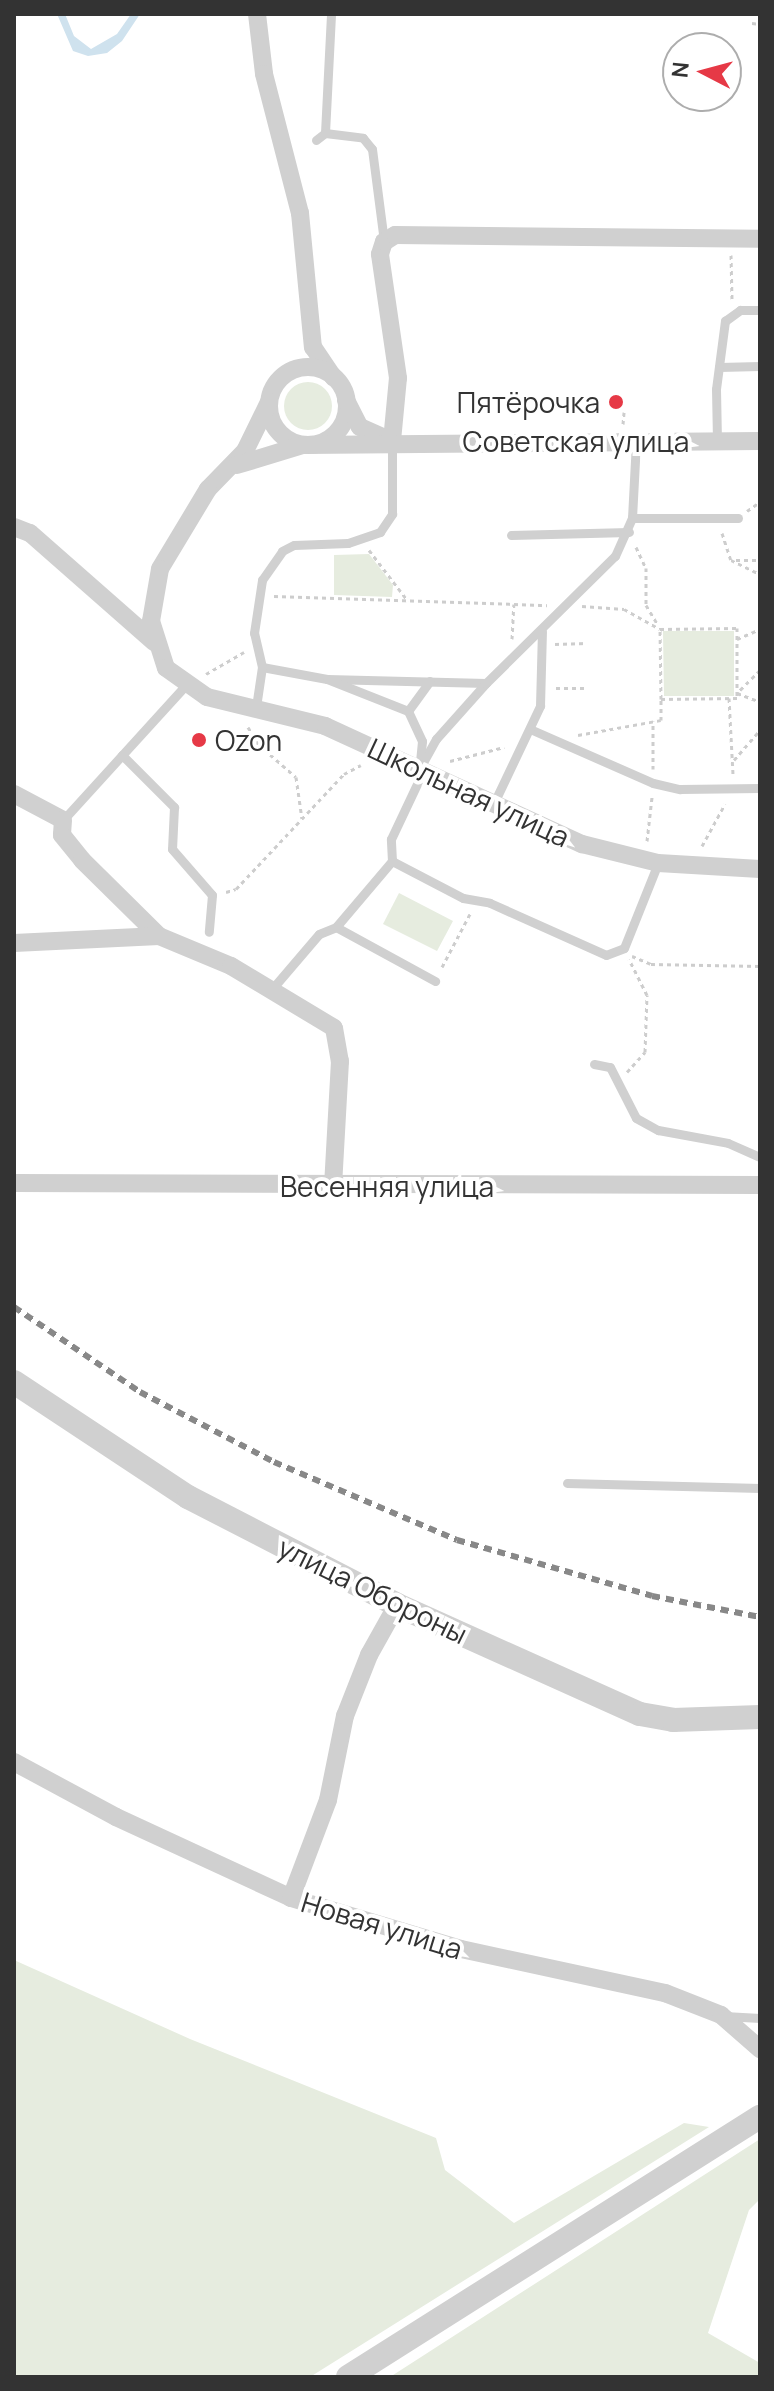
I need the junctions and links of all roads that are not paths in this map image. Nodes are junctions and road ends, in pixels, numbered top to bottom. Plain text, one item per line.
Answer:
1 (257, 14) edge
2 (331, 14) edge
3 (760, 239) edge
4 (384, 242) junction
5 (760, 310) edge
6 (308, 322) junction
7 (760, 366) edge
8 (719, 367) junction
9 (288, 373) junction
10 (334, 378) junction
11 (346, 399) junction
12 (269, 402) junction
13 (630, 436) junction
14 (392, 441) junction
15 (717, 441) junction
16 (760, 441) edge
17 (303, 445) junction
18 (227, 470) junction
19 (632, 518) junction
20 (738, 518) dead end
21 (14, 527) edge
22 (629, 532) junction
23 (511, 535) dead end
24 (542, 631) junction
25 (154, 642) junction
26 (262, 667) junction
27 (327, 679) junction
28 (430, 681) junction
29 (486, 683) junction
30 (185, 686) junction
31 (408, 711) junction
32 (249, 712) junction
33 (530, 729) junction
34 (122, 755) junction
35 (419, 769) junction
36 (760, 788) edge
37 (14, 794) edge
38 (493, 805) junction
39 (63, 820) junction
40 (392, 861) junction
41 (658, 863) junction
42 (760, 869) edge
43 (336, 927) junction
44 (209, 932) dead end
45 (159, 936) junction
46 (14, 943) edge
47 (435, 981) road end
48 (272, 989) junction
49 (594, 1064) dead end
50 (760, 1157) edge
51 (14, 1183) edge
52 (760, 1185) edge
53 (333, 1186) junction
54 (14, 1382) edge
55 (567, 1483) dead end
56 (760, 1488) edge
57 (397, 1605) junction
58 (760, 1717) edge
59 (14, 1762) edge
60 (291, 1898) junction
61 (721, 2015) junction
62 (760, 2018) edge
63 (760, 2049) edge
64 (760, 2117) edge
65 (348, 2377) edge

1 - 6 street
2 - 4 lane
3 - 4 street
4 - 14 street
5 - 8 lane
6 - 9 street
6 - 10 street
7 - 8 lane
8 - 15 lane
9 - 10 street
9 - 12 street
10 - 11 street
11 - 14 street
11 - 17 street
12 - 17 street
12 - 18 street
13 - 14 street, Советская улица
13 - 15 street, Советская улица
13 - 19 lane
14 - 17 street, Советская улица
14 - 26 lane
15 - 16 street, Советская улица
17 - 18 street
18 - 25 street
19 - 20 lane
19 - 22 lane
21 - 25 street
22 - 23 lane
22 - 24 lane
24 - 29 lane
24 - 33 lane
25 - 30 street
26 - 27 lane
26 - 32 lane
27 - 28 lane
27 - 31 lane
28 - 29 lane
28 - 31 lane
29 - 35 lane
30 - 32 street, Школьная улица
30 - 34 lane
31 - 35 lane
32 - 35 street, Школьная улица
33 - 36 lane
33 - 38 lane
34 - 39 lane
34 - 44 lane
35 - 38 street, Школьная улица
35 - 40 lane
37 - 39 street
38 - 41 street, Школьная улица
39 - 45 street
40 - 41 lane
40 - 43 lane
41 - 42 street, Школьная улица
43 - 47 lane
43 - 48 lane
45 - 46 street
45 - 48 street
48 - 53 street
49 - 50 lane
51 - 53 street, Весенняя улица
52 - 53 street, Весенняя улица
54 - 57 street, улица Обороны
55 - 56 lane
57 - 58 street, улица Обороны
57 - 60 street
59 - 60 street, Новая улица
60 - 61 street, Новая улица
61 - 62 lane
61 - 63 street, Новая улица
64 - 65 street

